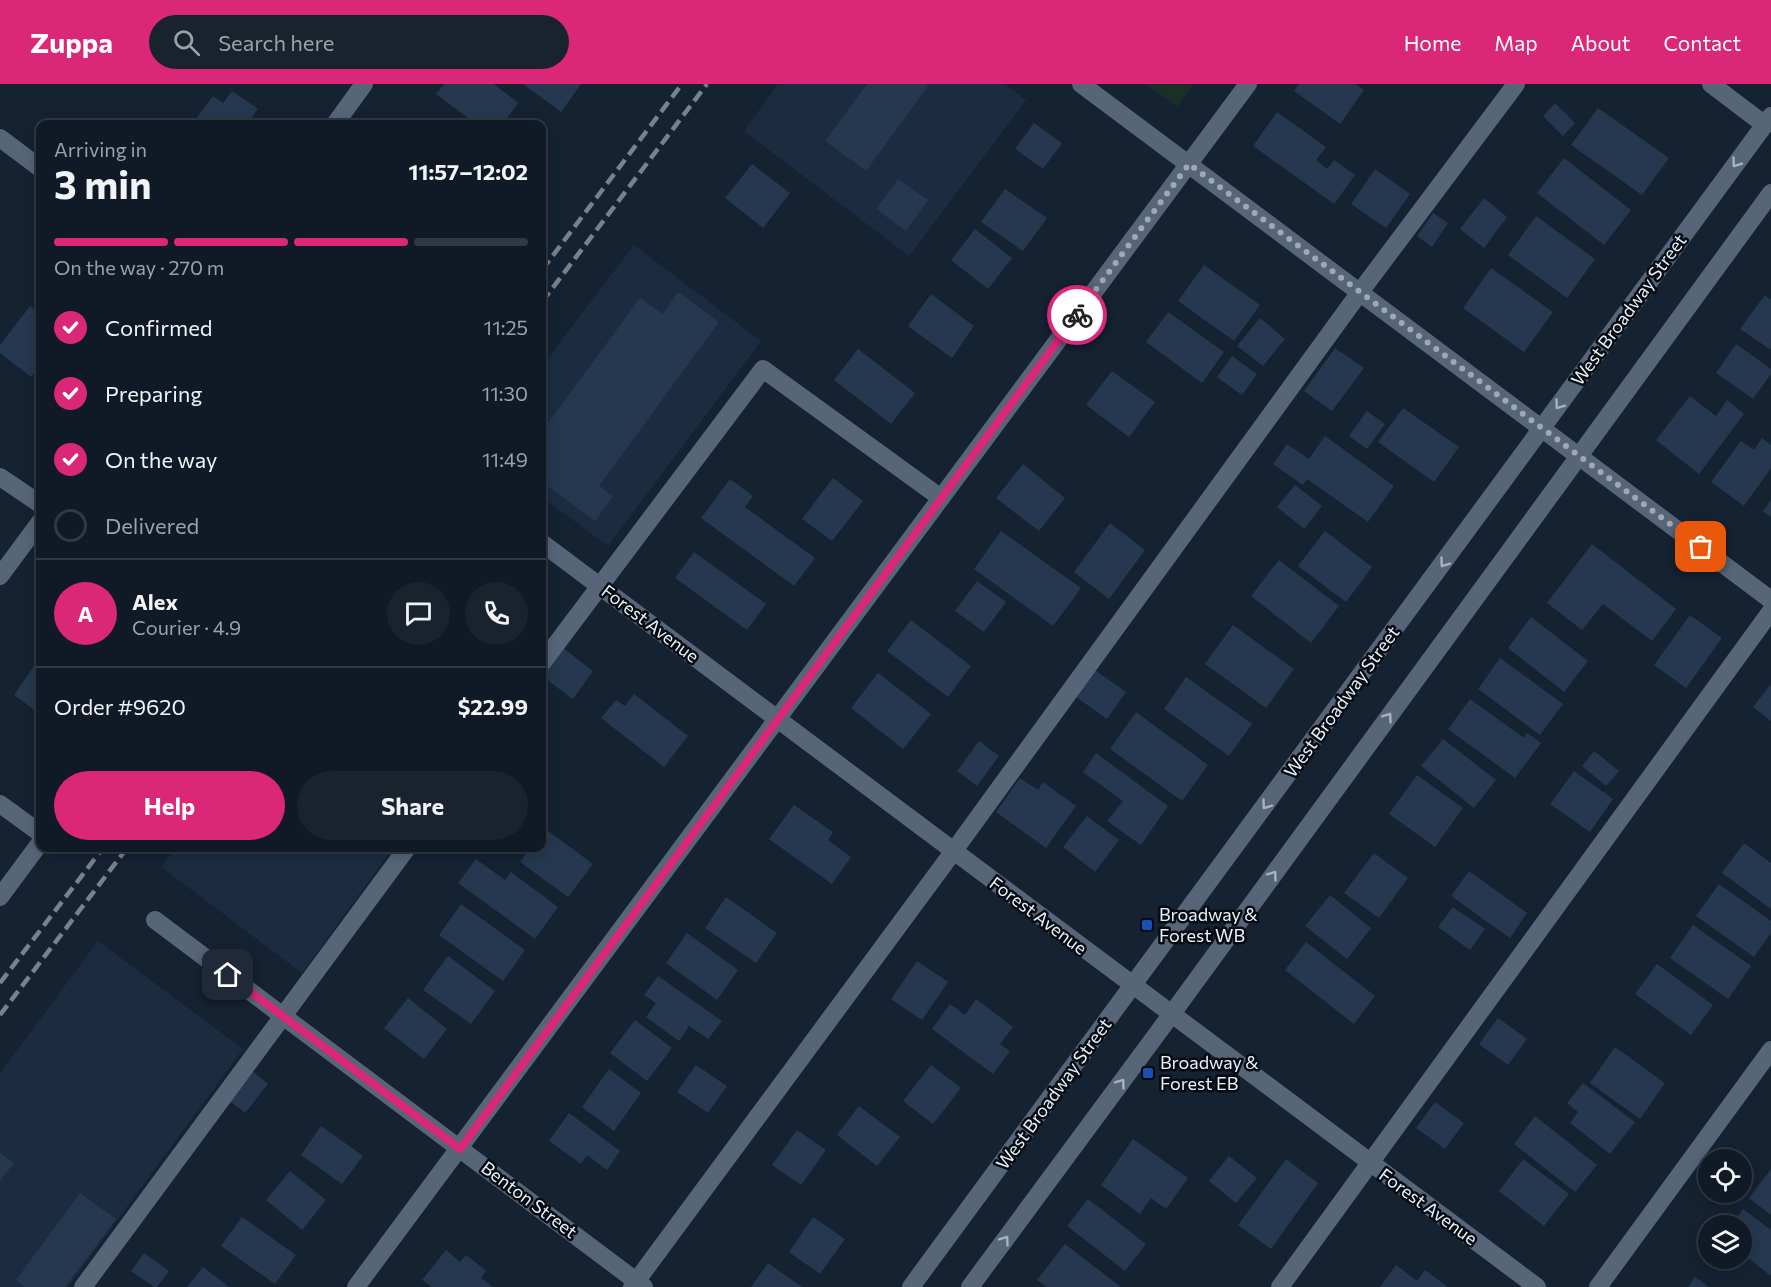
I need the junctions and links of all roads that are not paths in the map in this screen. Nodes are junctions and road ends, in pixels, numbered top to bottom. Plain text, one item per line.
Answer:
1 (364, 84) edge
2 (1082, 84) edge
3 (1248, 84) edge
4 (1516, 84) edge
5 (1712, 84) edge
6 (338, 120) edge
7 (1768, 120) edge
8 (0, 138) edge
9 (1189, 164) junction
10 (36, 165) edge
11 (1771, 193) edge
12 (1360, 292) junction
13 (1542, 429) junction
14 (1578, 455) junction
15 (0, 477) edge
16 (941, 498) junction
17 (36, 501) edge
18 (36, 527) edge
19 (546, 546) edge
20 (0, 576) edge
21 (599, 585) junction
22 (1771, 600) edge
23 (1771, 611) edge
24 (546, 658) edge
25 (777, 720) junction
26 (0, 804) edge
27 (36, 830) edge
28 (36, 848) edge
29 (404, 852) edge
30 (953, 852) junction
31 (0, 897) edge
32 (154, 920) dead end
33 (1133, 986) junction
34 (1172, 1015) junction
35 (283, 1016) junction
36 (1771, 1050) edge
37 (460, 1149) junction
38 (1369, 1163) junction
39 (637, 1285) edge
40 (83, 1287) edge
41 (356, 1287) edge
42 (911, 1287) edge
43 (970, 1287) edge
44 (1280, 1287) edge
45 (1537, 1287) edge
46 (1598, 1287) edge

1 - 6 street
2 - 9 street
3 - 9 street
4 - 12 street
5 - 7 street
7 -> 13 street, West Broadway Street
8 - 10 street
9 - 12 street
9 - 16 street
11 - 14 street
12 - 13 street
12 - 30 street
13 - 14 street
13 -> 33 street, West Broadway Street
14 - 22 street
34 -> 14 street
15 - 17 street
16 - 21 street
16 - 25 street
18 - 20 street
19 - 21 street, Forest Avenue
21 - 24 street
21 - 25 street, Forest Avenue
23 - 38 street
25 - 30 street, Forest Avenue
25 - 37 street
26 - 27 street
28 - 31 street
29 - 35 street
30 - 33 street, Forest Avenue
30 - 39 street
32 - 35 street, Benton Street
33 - 34 street, Forest Avenue
33 - 42 street, West Broadway Street
34 - 38 street, Forest Avenue
43 -> 34 street
35 - 37 street, Benton Street
35 - 40 street
36 - 46 street
37 - 39 street, Benton Street
37 - 41 street
38 - 44 street
38 - 45 street, Forest Avenue

